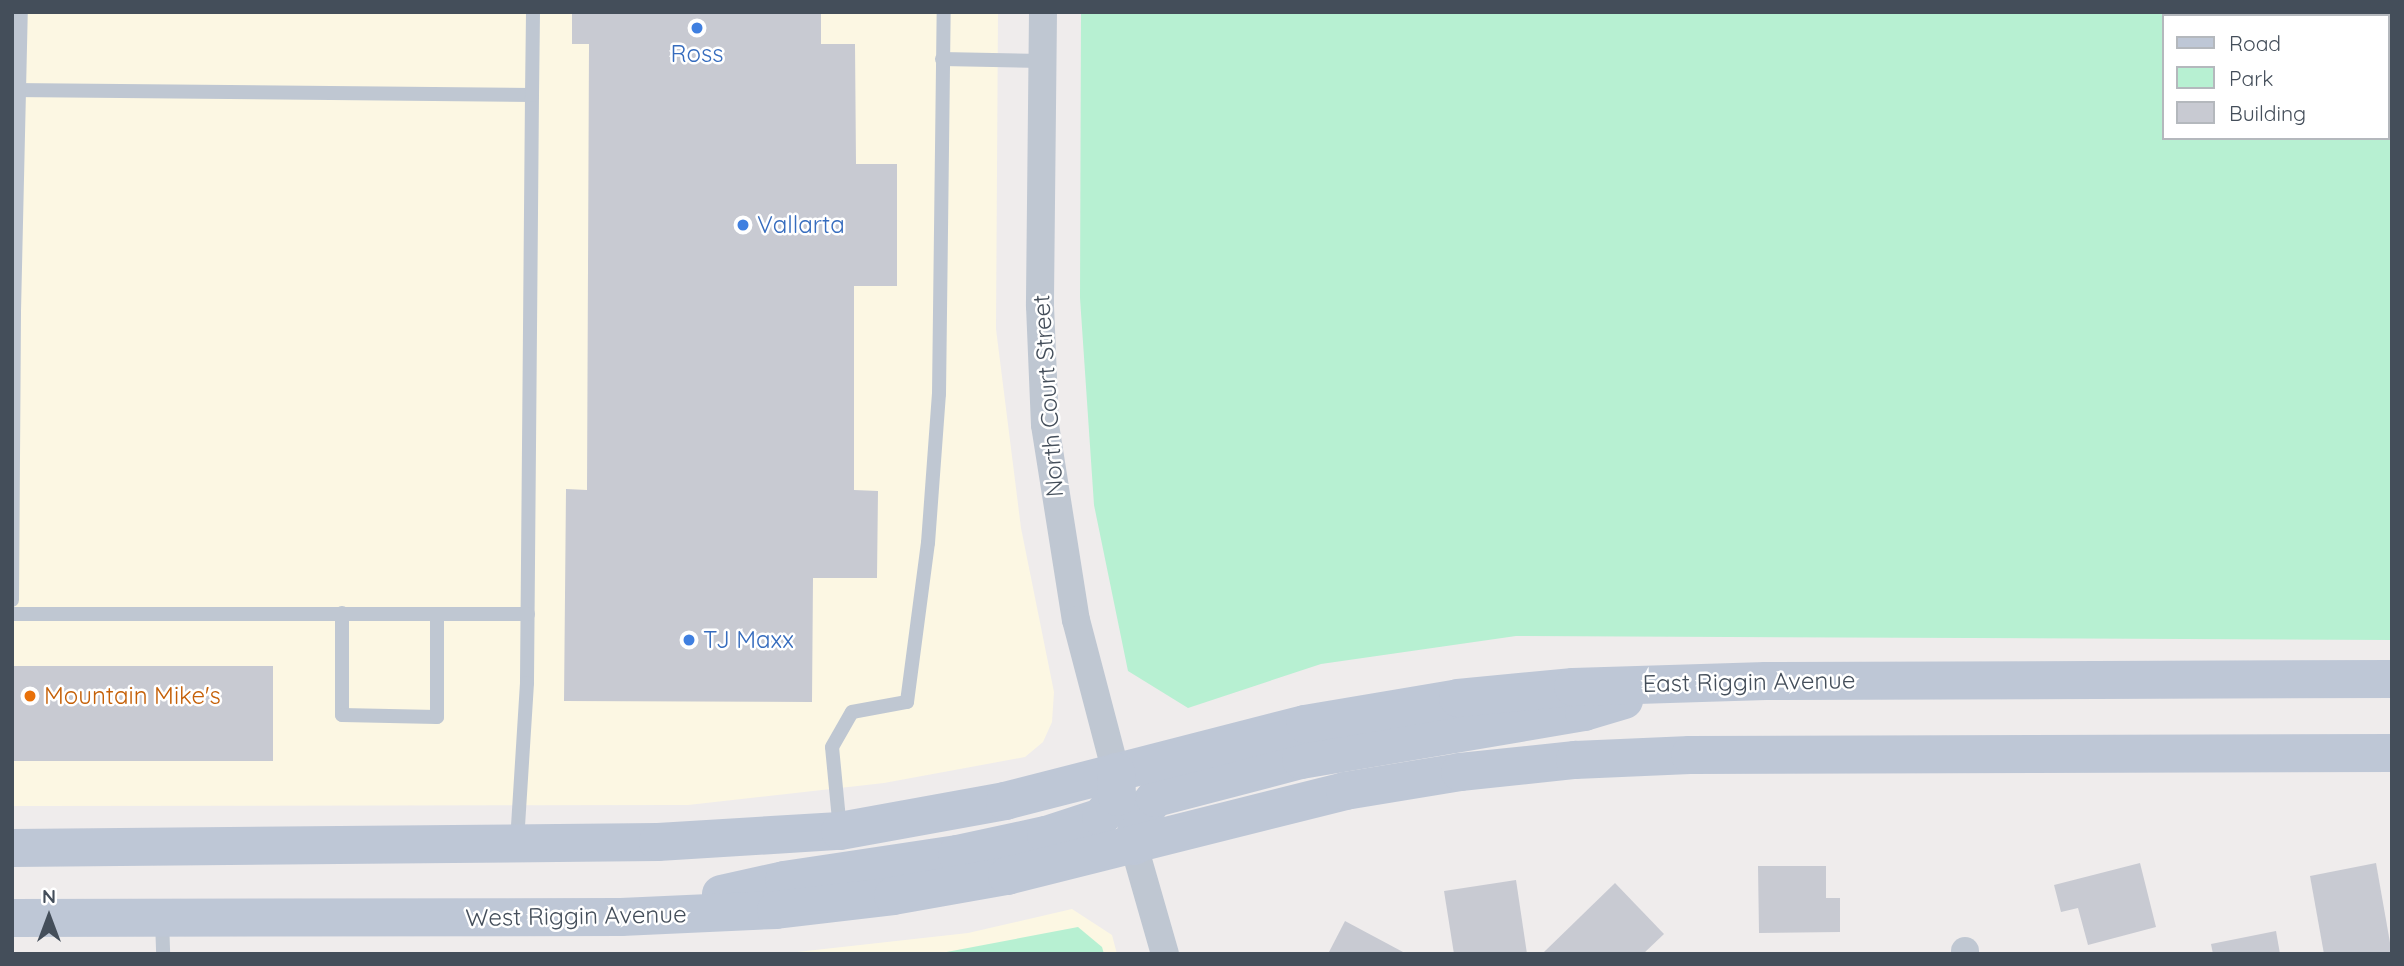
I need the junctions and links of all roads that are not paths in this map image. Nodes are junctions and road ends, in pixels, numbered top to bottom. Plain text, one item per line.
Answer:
1 (21, 12) edge
2 (533, 12) edge
3 (944, 12) edge
4 (1043, 12) edge
5 (942, 59) junction
6 (1042, 61) junction
7 (16, 90) edge
8 (532, 95) junction
9 (15, 172) edge
10 (12, 449) edge
11 (12, 600) edge
12 (342, 613) junction
13 (12, 614) edge
14 (437, 614) junction
15 (528, 614) junction
16 (2392, 679) edge
17 (1689, 682) junction
18 (2392, 753) edge
19 (1116, 772) junction
20 (840, 831) junction
21 (517, 844) junction
22 (1134, 846) junction
23 (12, 848) edge
24 (621, 917) junction
25 (12, 918) edge
26 (162, 936) edge
27 (1166, 954) edge

1 - 7 lane
2 - 8 lane
3 - 5 lane
4 - 6 street, North Court Street
5 - 6 lane
5 - 20 lane
6 - 19 street, North Court Street
7 - 8 lane
7 - 9 lane
8 - 15 lane
9 - 10 lane
10 - 11 lane
12 - 13 lane
12 - 14 lane
12 - 14 lane
14 - 15 lane
15 - 21 lane
16 - 17 main road, East Riggin Avenue
17 - 19 main road, East Riggin Avenue
17 - 22 main road
18 - 22 main road
19 - 20 main road
19 - 24 main road
20 - 21 main road
21 - 23 main road
22 - 24 main road, West Riggin Avenue
22 - 27 street
24 - 26 main road, West Riggin Avenue
25 - 26 main road, West Riggin Avenue

